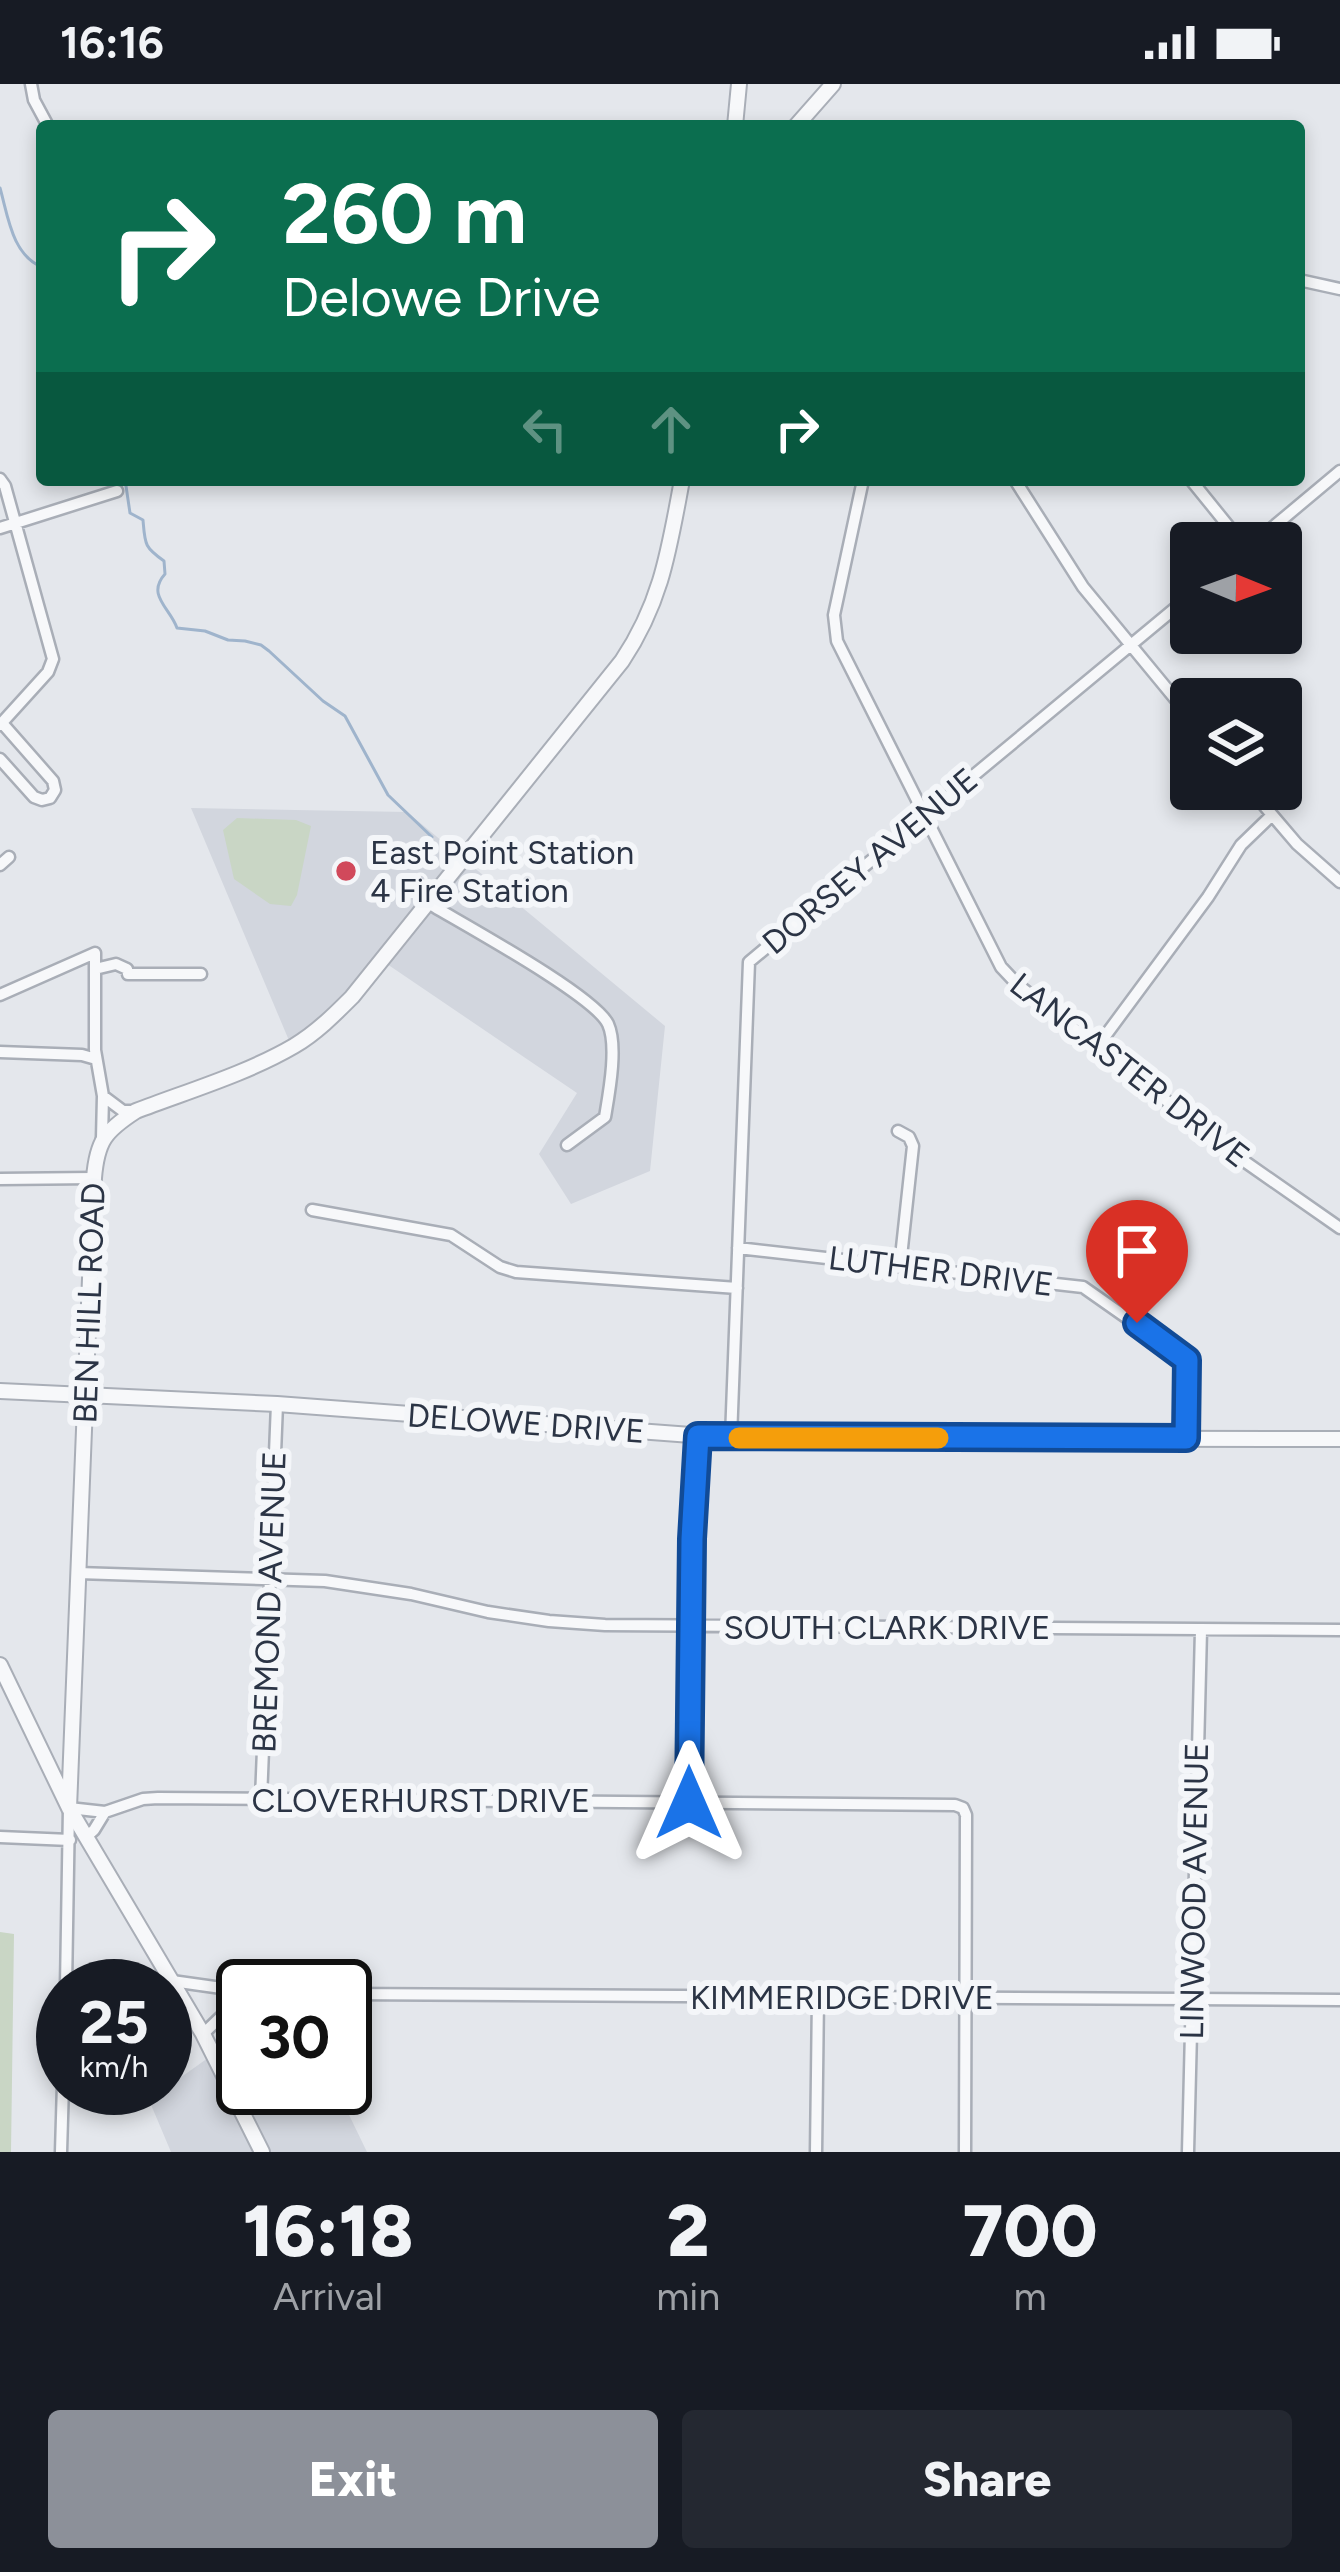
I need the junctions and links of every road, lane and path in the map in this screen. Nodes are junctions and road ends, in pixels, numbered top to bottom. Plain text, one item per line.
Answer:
1 (31, 84) edge
2 (739, 84) edge
3 (832, 84) edge
4 (45, 120) edge
5 (736, 120) edge
6 (801, 120) edge
7 (1305, 281) edge
8 (1340, 290) edge
9 (1340, 471) edge
10 (0, 479) edge
11 (681, 486) edge
12 (862, 486) edge
13 (1019, 486) edge
14 (1195, 486) edge
15 (118, 491) dead end
16 (1225, 522) edge
17 (1279, 522) edge
18 (14, 524) junction
19 (0, 528) edge
20 (1170, 612) edge
21 (1130, 645) junction
22 (1170, 693) edge
23 (1, 724) edge
24 (0, 759) edge
25 (1268, 810) edge
26 (1272, 815) junction
27 (924, 817) junction
28 (1340, 882) edge
29 (428, 903) junction
30 (95, 969) junction
31 (201, 974) dead end
32 (0, 995) edge
33 (1097, 1047) junction
34 (0, 1052) edge
35 (96, 1059) junction
36 (103, 1096) junction
37 (136, 1111) junction
38 (898, 1131) dead end
39 (102, 1138) junction
40 (567, 1145) dead end
41 (94, 1178) junction
42 (0, 1179) edge
43 (313, 1210) dead end
44 (1340, 1228) edge
45 (738, 1247) junction
46 (900, 1266) junction
47 (737, 1288) junction
48 (0, 1391) edge
49 (86, 1396) junction
50 (277, 1404) junction
51 (698, 1436) junction
52 (731, 1438) junction
53 (1186, 1438) junction
54 (1340, 1439) edge
55 (78, 1573) junction
56 (270, 1579) junction
57 (690, 1626) junction
58 (1201, 1630) junction
59 (1340, 1630) edge
60 (0, 1665) edge
61 (8, 1699) edge
62 (261, 1799) junction
63 (689, 1803) junction
64 (69, 1808) junction
65 (105, 1812) junction
66 (0, 1837) edge
67 (78, 1838) junction
68 (68, 1959) edge
69 (158, 1959) edge
70 (372, 1994) edge
71 (818, 1997) junction
72 (967, 1998) junction
73 (1191, 2000) junction
74 (1340, 2000) edge
75 (192, 2015) edge
76 (216, 2022) edge
77 (203, 2034) junction
78 (62, 2115) edge
79 (61, 2152) edge
80 (262, 2152) edge
81 (816, 2152) edge
82 (965, 2152) edge
83 (1188, 2152) edge

1 - 4 street
2 - 5 street
3 - 6 street
7 - 8 street
9 - 17 street
10 - 18 street
11 - 29 street, BEN HILL ROAD
12 - 27 street, LANCASTER DRIVE
13 - 21 street
14 - 16 street
15 - 18 street
18 - 19 street
18 - 23 street
20 - 21 street, DORSEY AVENUE
21 - 22 street
21 - 27 street, DORSEY AVENUE
23 - 24 street
25 - 26 street
26 - 28 street
26 - 33 street
27 - 33 street, LANCASTER DRIVE
27 - 45 street, DORSEY AVENUE
29 - 37 street, BEN HILL ROAD
29 - 40 street
30 - 31 street
30 - 32 street
30 - 35 street
33 - 44 street, LANCASTER DRIVE
34 - 35 street
35 - 36 street
36 - 37 street
36 - 39 street
37 - 39 street, BEN HILL ROAD
38 - 46 street
39 - 41 street, BEN HILL ROAD
41 - 42 street
41 - 49 street, BEN HILL ROAD
43 - 47 street
45 - 46 street, LUTHER DRIVE
45 - 47 street, DORSEY AVENUE
46 - 53 street, LUTHER DRIVE
47 - 52 street, DORSEY AVENUE
48 - 49 street, DELOWE DRIVE
49 - 50 street, DELOWE DRIVE
49 - 55 street, BEN HILL ROAD
50 - 51 street, DELOWE DRIVE
50 - 56 street, BREMOND AVENUE
51 - 52 street, DELOWE DRIVE
51 - 57 street
52 - 53 street, DELOWE DRIVE
53 - 54 street, DELOWE DRIVE
55 - 56 street, SOUTH CLARK DRIVE
55 - 64 street, BEN HILL ROAD
56 - 57 street, SOUTH CLARK DRIVE
56 - 62 street, BREMOND AVENUE
57 - 58 street, SOUTH CLARK DRIVE
57 - 63 street
58 - 59 street, SOUTH CLARK DRIVE
58 - 73 street, LINWOOD AVENUE
60 - 61 street
61 - 64 street
62 - 63 street, CLOVERHURST DRIVE
62 - 65 street, CLOVERHURST DRIVE
63 - 72 street, CLOVERHURST DRIVE
64 - 65 street, CLOVERHURST DRIVE
64 - 67 street
65 - 67 street
66 - 67 street
67 - 68 street
67 - 69 street
70 - 71 street, KIMMERIDGE DRIVE
71 - 72 street, KIMMERIDGE DRIVE
71 - 81 street
72 - 73 street, KIMMERIDGE DRIVE
72 - 82 street
73 - 74 street, KIMMERIDGE DRIVE
73 - 83 street, LINWOOD AVENUE
75 - 77 street
76 - 77 street
77 - 80 street
78 - 79 street

